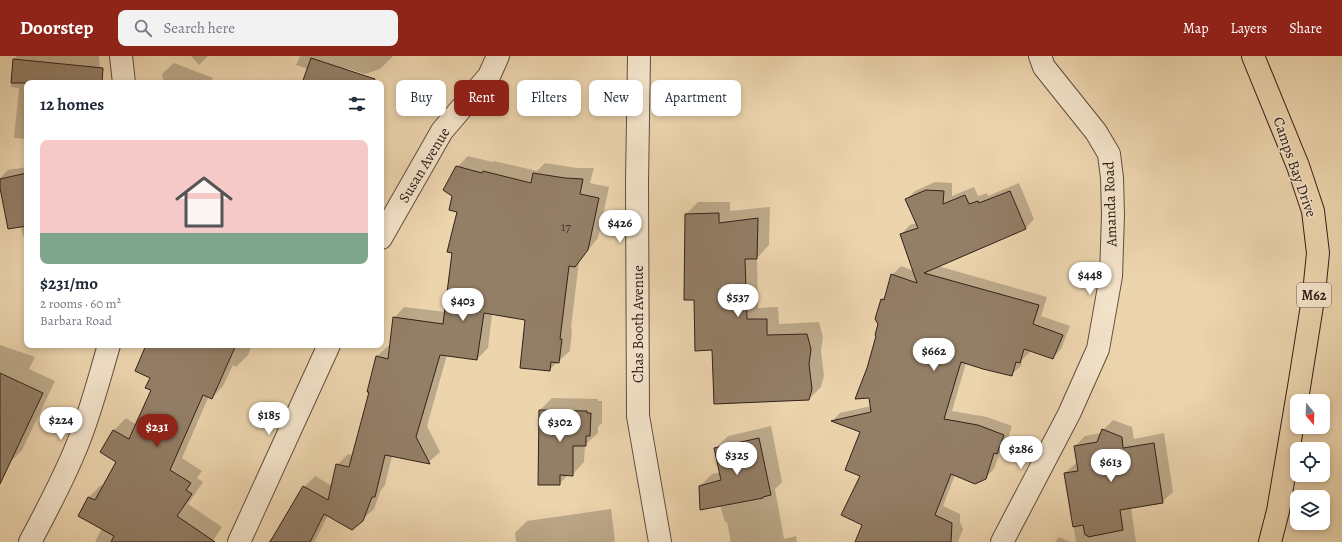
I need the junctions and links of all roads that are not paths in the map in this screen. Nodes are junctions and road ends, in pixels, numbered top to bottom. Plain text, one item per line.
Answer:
1 (121, 56) edge
2 (498, 56) edge
3 (639, 56) edge
4 (1040, 56) edge
5 (1253, 56) edge
6 (124, 80) edge
7 (384, 233) edge
8 (108, 348) edge
9 (328, 348) edge
10 (30, 542) edge
11 (239, 542) edge
12 (660, 542) edge
13 (1002, 542) edge
14 (1270, 542) edge

1 - 6 street
2 - 7 street, Susan Avenue
3 - 12 street, Chas Booth Avenue
4 - 13 street, Amanda Road
5 - 14 main road, Camps Bay Drive / M62
8 - 10 street
9 - 11 street

